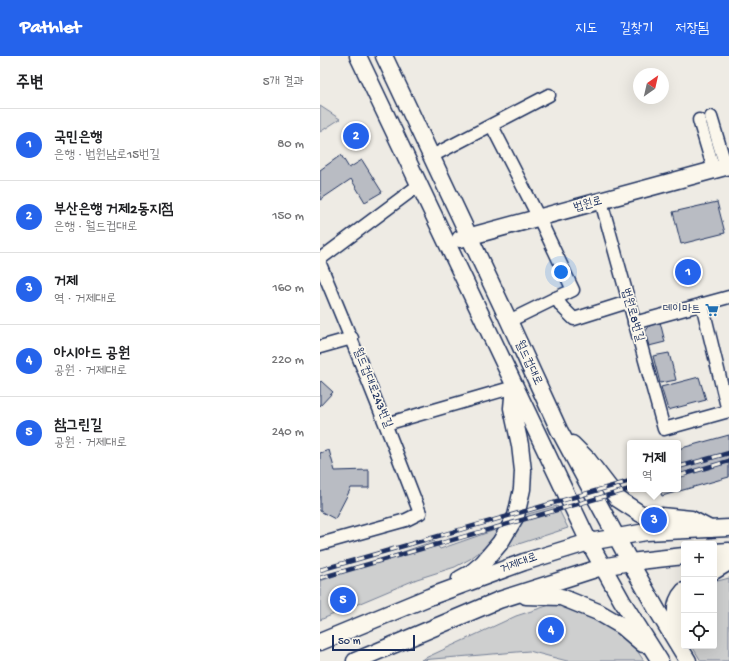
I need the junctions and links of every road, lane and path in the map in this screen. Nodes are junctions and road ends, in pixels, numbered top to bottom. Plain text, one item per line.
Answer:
1 (358, 56) edge
2 (384, 56) edge
3 (549, 95) dead end
4 (711, 117) dead end
5 (699, 120) dead end
6 (492, 126) junction
7 (432, 156) junction
8 (724, 167) edge
9 (420, 185) junction
10 (601, 201) junction
11 (539, 218) junction
12 (470, 237) junction
13 (446, 243) junction
14 (320, 259) edge
15 (320, 264) edge
16 (729, 297) edge
17 (556, 298) junction
18 (628, 302) junction
19 (702, 304) junction
20 (509, 321) junction
21 (634, 323) junction
22 (352, 338) junction
23 (320, 347) edge
24 (514, 387) junction
25 (729, 411) edge
26 (386, 424) junction
27 (559, 430) junction
28 (729, 528) edge
29 (712, 530) junction
30 (616, 538) junction
31 (589, 542) junction
32 (320, 544) edge
33 (729, 551) edge
34 (717, 552) edge
35 (681, 556) edge
36 (630, 562) junction
37 (729, 562) edge
38 (602, 567) junction
39 (717, 569) edge
40 (514, 595) junction
41 (681, 596) edge
42 (429, 597) junction
43 (681, 634) edge
44 (320, 642) edge
45 (686, 649) edge
46 (658, 657) edge
47 (355, 661) edge
48 (690, 661) edge

1 - 9 main road, 월드컵대로
2 - 7 main road, 월드컵대로
3 - 6 street
4 - 8 street
5 - 8 street
6 - 7 street
6 - 11 street
7 - 12 main road, 월드컵대로
8 - 10 main road, 법원로
9 - 13 main road, 월드컵대로
9 - 14 street
10 - 11 main road, 법원로
10 - 18 street, 법원로8번길
11 - 12 main road, 법원로
11 - 17 street
12 - 13 main road, 법원로
12 - 20 main road, 월드컵대로
13 - 24 main road, 월드컵대로
15 - 22 street, 월드컵대로243번길
16 - 19 street
17 - 18 street
17 - 20 street
18 - 21 street, 법원로8번길
19 - 21 street
19 - 25 street
20 - 27 main road, 월드컵대로
21 - 25 street, 법원로8번길
22 - 23 street
22 - 26 street, 월드컵대로243번길
24 - 26 street, 월드컵대로
24 - 31 main road, 월드컵대로
24 - 42 main road
26 - 32 street, 월드컵대로243번길
27 - 29 main road
27 - 30 main road, 월드컵대로
28 - 29 main road, 거제대로
29 - 30 main road, 거제대로
30 - 31 main road, 거제대로
30 - 36 main road, 월드컵대로
31 - 38 main road, 월드컵대로
31 - 42 main road, 거제대로
33 - 34 main road
35 - 36 main road
36 - 38 main road
36 - 48 main road, 월드컵대로
37 - 39 main road
38 - 40 main road
38 - 46 main road, 월드컵대로
40 - 46 main road
40 - 47 main road
41 - 43 main road
42 - 44 main road, 거제대로
45 - 48 main road

